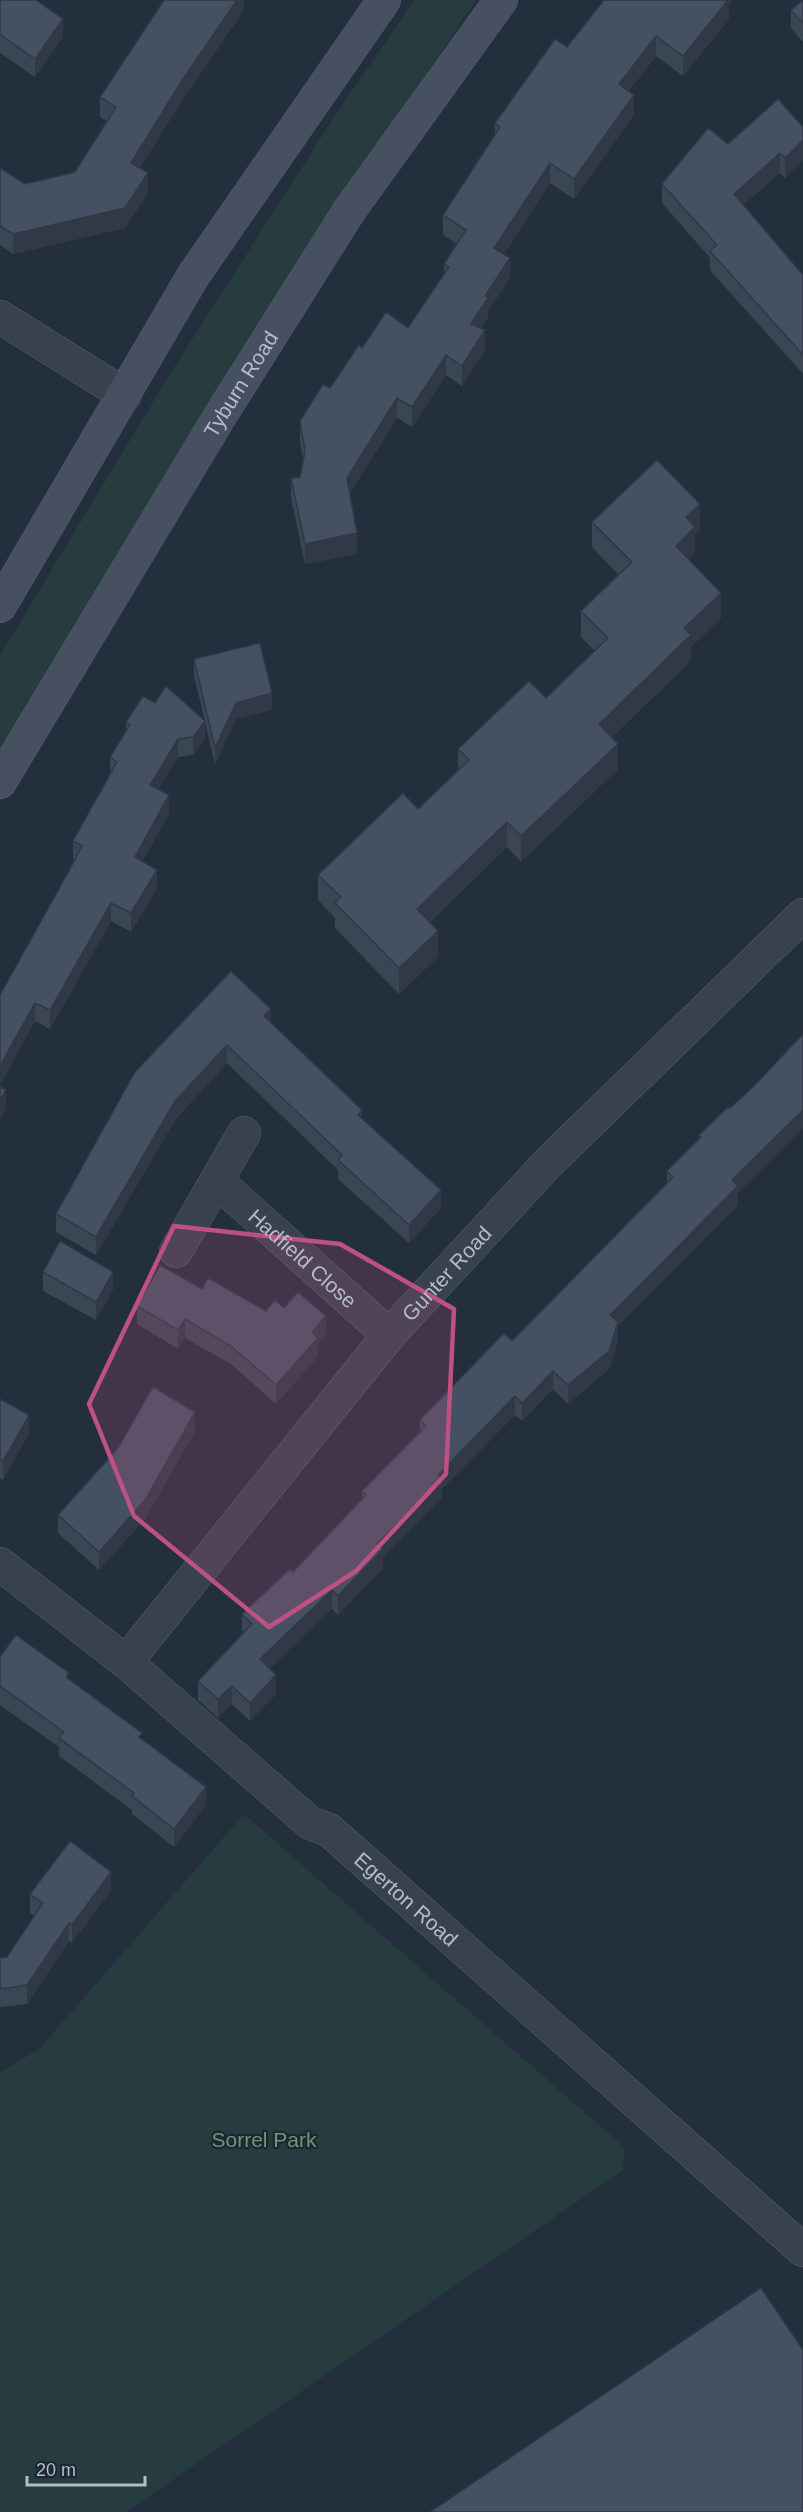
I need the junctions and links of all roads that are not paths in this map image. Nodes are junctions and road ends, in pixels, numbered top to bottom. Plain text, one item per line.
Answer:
1 (384, 0) edge
2 (501, 0) edge
3 (0, 317) edge
4 (125, 395) junction
5 (0, 606) edge
6 (0, 782) edge
7 (803, 915) edge
8 (244, 1133) dead end
9 (218, 1182) junction
10 (176, 1251) dead end
11 (389, 1335) junction
12 (5, 1577) edge
13 (126, 1662) junction
14 (803, 2250) edge

1 - 4 main road
2 - 6 main road, Tyburn Road
3 - 4 street
4 - 5 main road
7 - 11 street, Gunter Road
8 - 9 street
9 - 10 street
9 - 11 street, Hadfield Close
11 - 13 street, Gunter Road
12 - 13 street, Egerton Road
13 - 14 street, Egerton Road

